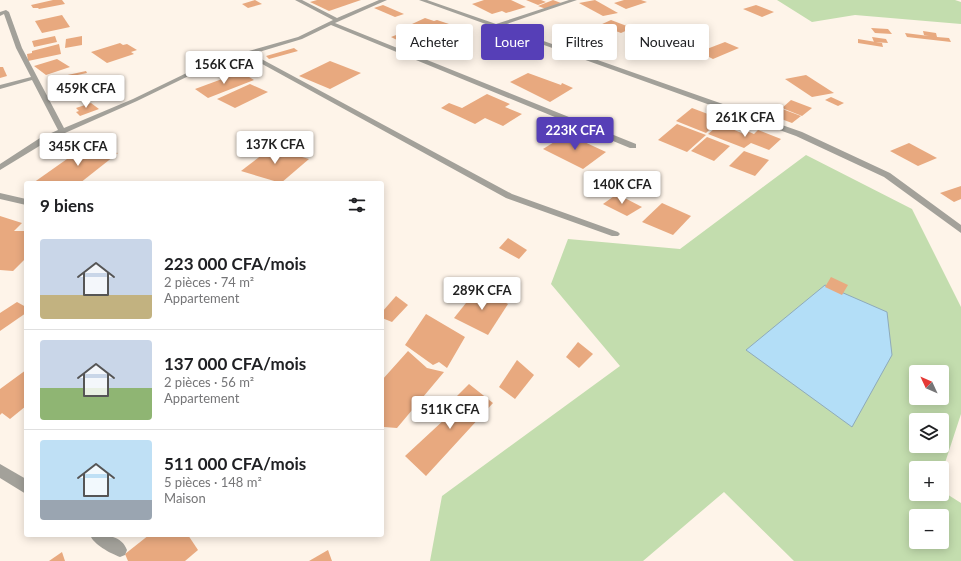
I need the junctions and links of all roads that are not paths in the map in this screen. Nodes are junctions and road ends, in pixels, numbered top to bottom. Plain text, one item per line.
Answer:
1 (298, 0) edge
2 (384, 0) edge
3 (422, 0) edge
4 (574, 0) edge
5 (0, 14) edge
6 (334, 21) junction
7 (490, 24) edge
8 (502, 24) edge
9 (544, 43) edge
10 (246, 53) junction
11 (34, 78) junction
12 (0, 87) edge
13 (62, 131) junction
14 (633, 146) dead end
15 (0, 168) edge
16 (0, 196) edge
17 (24, 202) edge
18 (961, 230) edge
19 (615, 234) dead end
20 (0, 470) edge
21 (24, 486) edge
22 (100, 537) edge
23 (120, 550) dead end

1 - 6 street
2 - 6 street
3 - 7 street
4 - 8 street
5 - 11 street
6 - 10 street
6 - 14 street
9 - 18 street
10 - 13 street
10 - 19 street
11 - 12 street
11 - 13 street
13 - 15 street
16 - 17 street
20 - 21 street
22 - 23 street

